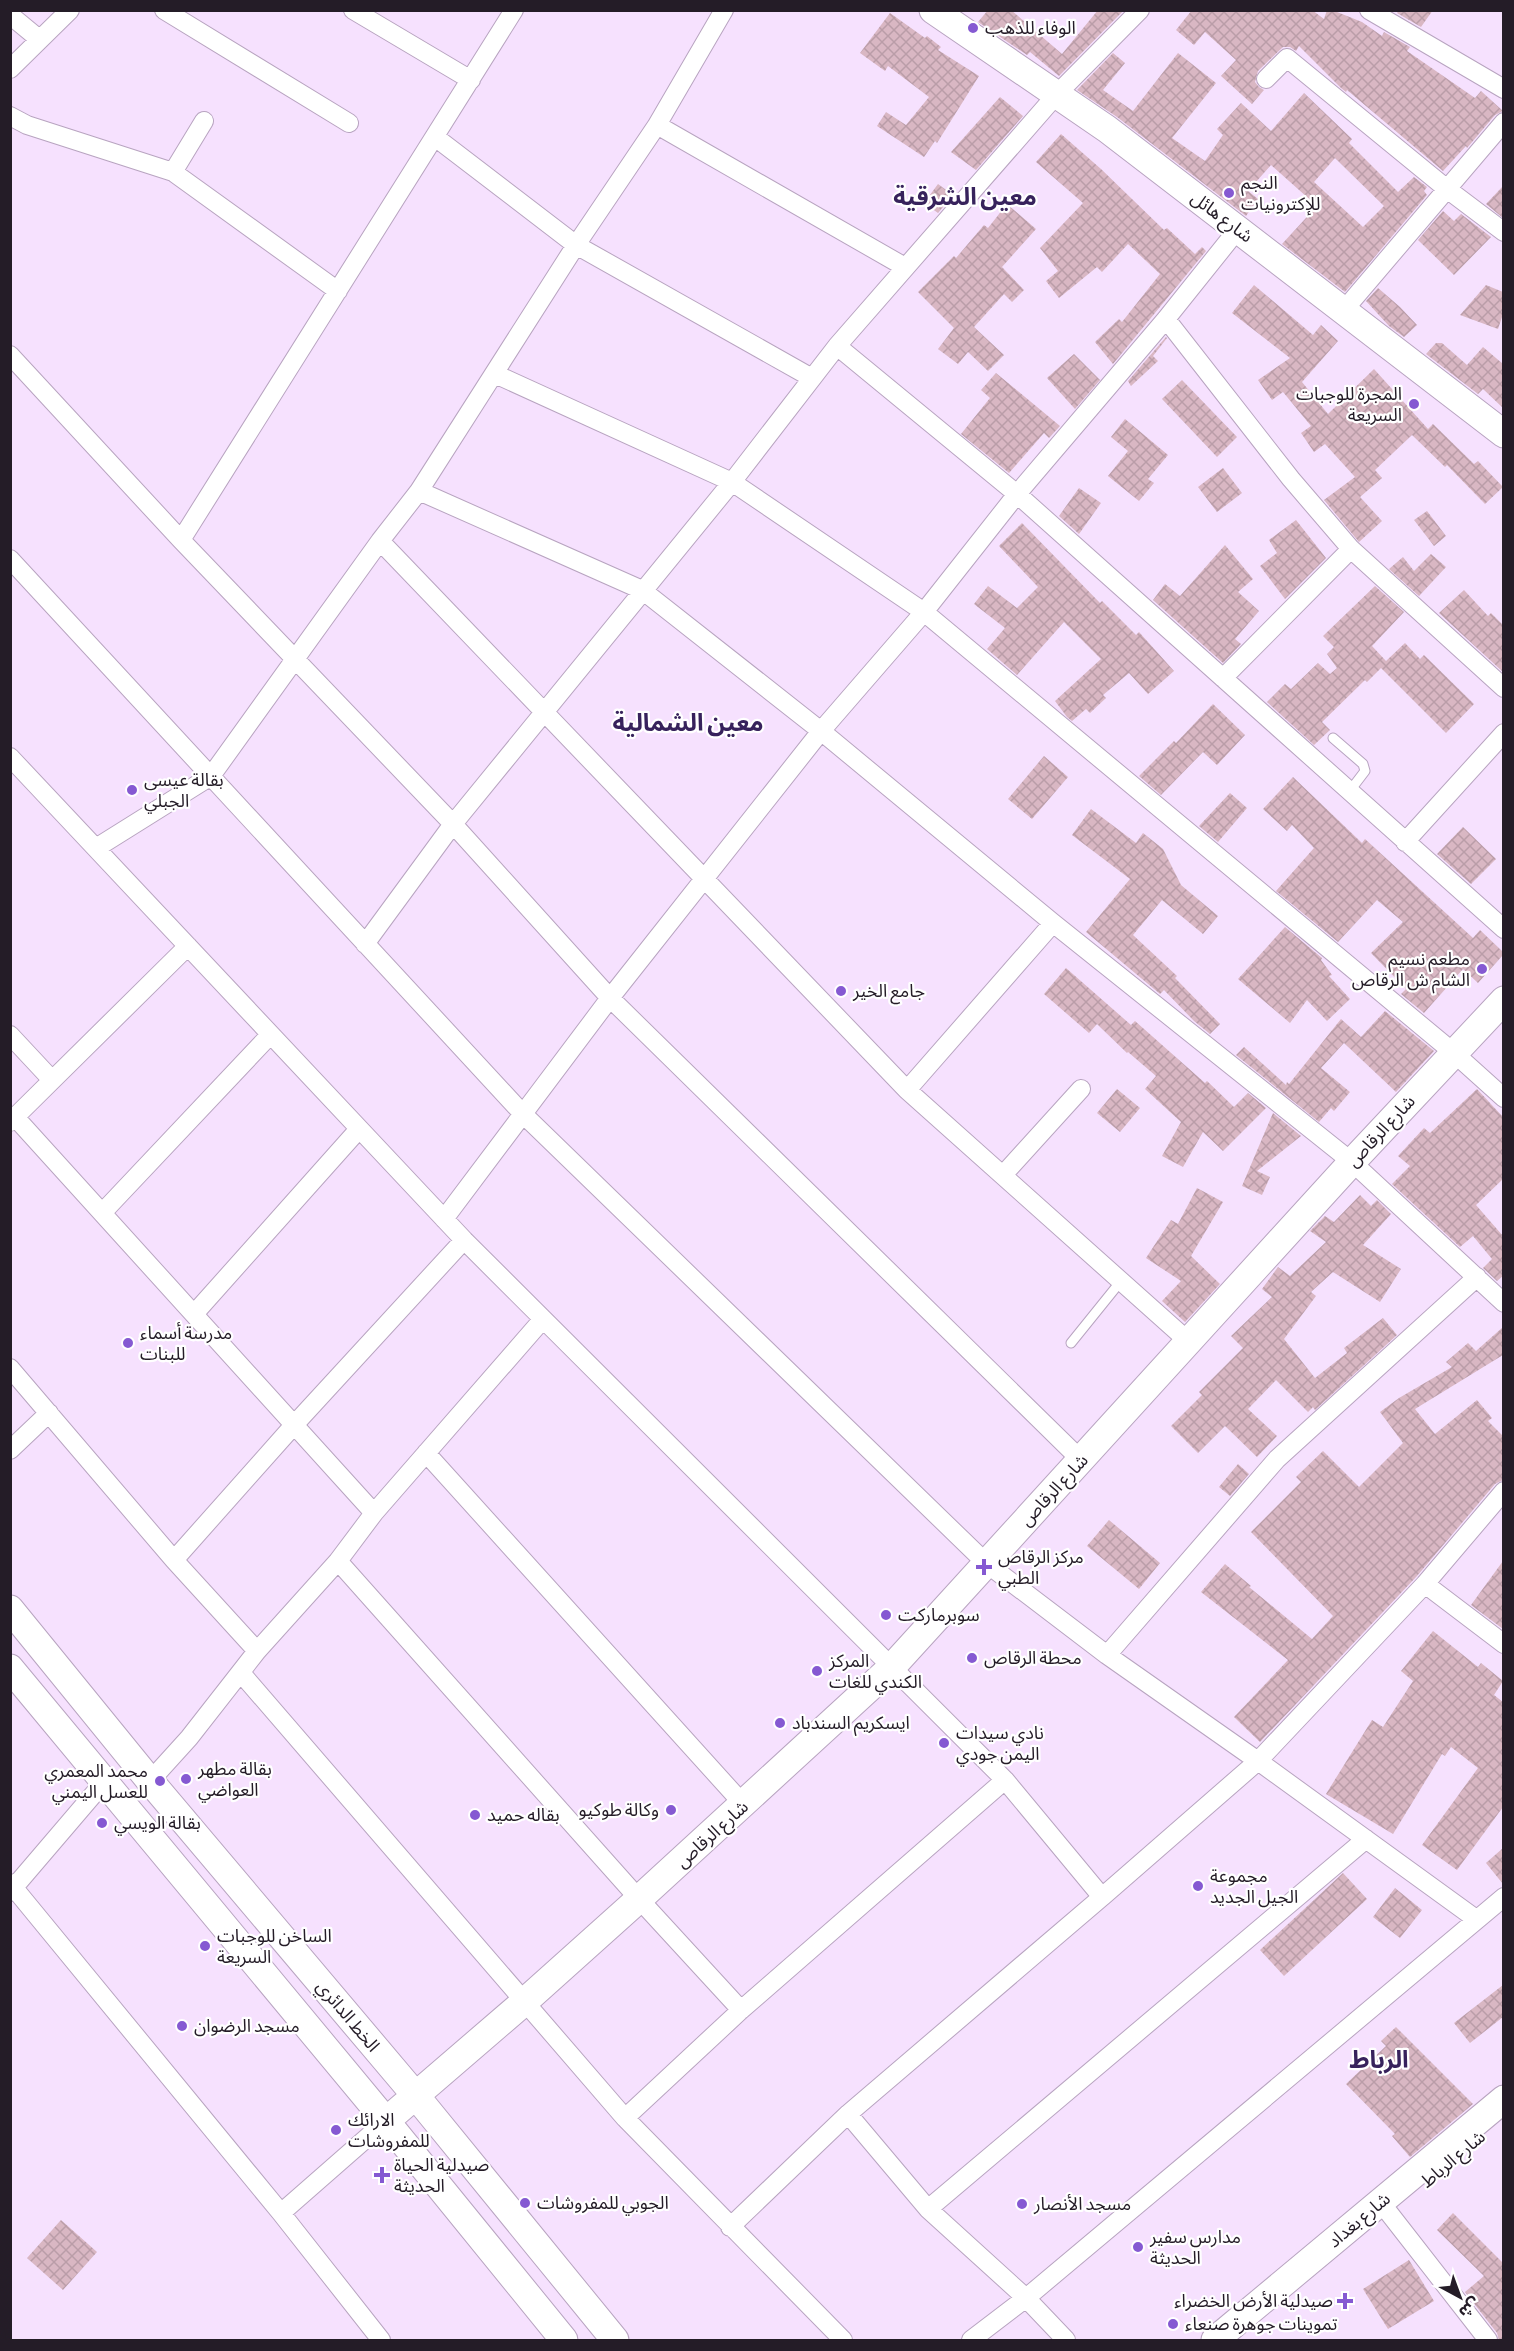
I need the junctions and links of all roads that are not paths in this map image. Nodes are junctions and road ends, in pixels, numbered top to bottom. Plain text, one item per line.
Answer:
1 (70, 10) edge
2 (164, 10) edge
3 (352, 10) edge
4 (514, 10) edge
5 (724, 10) edge
6 (933, 10) edge
7 (1140, 10) edge
8 (1369, 10) edge
9 (10, 15) edge
10 (39, 39) junction
11 (10, 69) edge
12 (1266, 79) dead end
13 (471, 80) junction
14 (1503, 89) edge
15 (1057, 94) junction
16 (10, 116) edge
17 (204, 121) dead end
18 (1503, 122) edge
19 (349, 123) dead end
20 (657, 125) junction
21 (435, 136) junction
22 (173, 171) junction
23 (1447, 189) junction
24 (1238, 229) junction
25 (1503, 232) edge
26 (576, 245) junction
27 (905, 267) junction
28 (338, 291) junction
29 (1344, 310) junction
30 (1166, 320) junction
31 (837, 346) junction
32 (10, 355) edge
33 (495, 374) junction
34 (812, 378) junction
35 (1503, 434) edge
36 (732, 482) junction
37 (419, 491) junction
38 (1017, 494) junction
39 (181, 540) junction
40 (380, 541) junction
41 (1351, 549) junction
42 (10, 559) edge
43 (642, 590) junction
44 (924, 612) junction
45 (294, 658) junction
46 (1223, 678) junction
47 (1503, 688) edge
48 (544, 712) junction
49 (821, 731) junction
50 (1503, 734) edge
51 (1333, 738) dead end
52 (10, 757) edge
53 (211, 776) junction
54 (1349, 792) junction
55 (453, 824) junction
56 (1405, 842) junction
57 (96, 848) junction
58 (704, 878) junction
59 (1053, 923) junction
60 (1503, 929) edge
61 (365, 944) junction
62 (188, 946) junction
63 (610, 998) junction
64 (1503, 1000) edge
65 (10, 1035) edge
66 (270, 1035) junction
67 (1454, 1053) junction
68 (52, 1080) junction
69 (1081, 1089) dead end
70 (907, 1090) junction
71 (1503, 1098) edge
72 (523, 1114) junction
73 (13, 1120) edge
74 (359, 1129) junction
75 (1352, 1162) junction
76 (1003, 1175) junction
77 (102, 1213) junction
78 (444, 1219) junction
79 (464, 1240) junction
80 (1477, 1277) junction
81 (1121, 1281) junction
82 (1503, 1303) edge
83 (194, 1314) junction
84 (543, 1319) junction
85 (1188, 1341) junction
86 (1071, 1343) dead end
87 (10, 1368) edge
88 (49, 1413) junction
89 (294, 1425) junction
90 (10, 1450) edge
91 (426, 1453) junction
92 (1081, 1460) junction
93 (1503, 1491) edge
94 (374, 1514) junction
95 (174, 1560) junction
96 (338, 1562) junction
97 (986, 1563) junction
98 (1425, 1584) junction
99 (10, 1609) edge
100 (1503, 1644) edge
101 (257, 1652) junction
102 (1107, 1655) junction
103 (892, 1667) junction
104 (10, 1668) edge
105 (241, 1673) junction
106 (1258, 1761) junction
107 (1005, 1780) junction
108 (150, 1781) junction
109 (104, 1782) junction
110 (744, 1805) junction
111 (1366, 1839) junction
112 (12, 1888) edge
113 (1102, 1897) junction
114 (1503, 1897) edge
115 (639, 1899) junction
116 (1476, 1919) junction
117 (523, 2003) junction
118 (741, 2010) junction
119 (416, 2096) junction
120 (1503, 2099) edge
121 (848, 2114) junction
122 (1503, 2117) edge
123 (624, 2118) junction
124 (386, 2121) junction
125 (928, 2209) junction
126 (281, 2213) junction
127 (1389, 2213) junction
128 (730, 2227) junction
129 (1026, 2298) junction
130 (381, 2340) edge
131 (564, 2340) edge
132 (615, 2340) edge
133 (843, 2340) edge
134 (971, 2340) edge
135 (1066, 2340) edge
136 (1215, 2340) edge
137 (1237, 2340) edge
138 (1488, 2340) edge

1 - 10 street
2 - 19 street
3 - 13 street
4 - 13 street
5 - 20 street
6 - 15 street, شارع هائل
7 - 15 street
8 - 14 street
9 - 10 street
10 - 11 street
12 - 23 street
13 - 21 street
15 - 24 street, شارع هائل
15 - 27 street
16 - 22 street
17 - 22 street
18 - 23 street
20 - 26 street
20 - 27 street
21 - 26 street
21 - 28 street
22 - 28 street
23 - 25 street
23 - 29 street
24 - 29 street, شارع هائل
24 - 30 street
26 - 33 street
26 - 34 street
27 - 31 street
28 - 39 street
29 - 35 street, شارع هائل
30 - 38 street
30 - 41 street
31 - 34 street
31 - 38 street
32 - 39 street
33 - 36 street
33 - 37 street
34 - 36 street
36 - 43 street
36 - 44 street
37 - 40 street
37 - 43 street
38 - 44 street
38 - 46 street
39 - 45 street
40 - 45 street
40 - 48 street
41 - 46 street
41 - 47 street
42 - 53 street
43 - 48 street
43 - 49 street
44 - 49 street
44 - 67 street
45 - 53 street
45 - 55 street
46 - 54 street
48 - 55 street
48 - 58 street
49 - 58 street
49 - 59 street
50 - 56 street
51 - 54 lane
52 - 57 street
53 - 57 street
53 - 61 street
54 - 56 street
55 - 61 street
55 - 63 street
56 - 60 street
57 - 62 street
58 - 63 street
58 - 70 street
59 - 70 street
59 - 75 street
61 - 72 street
62 - 66 street
62 - 68 street
63 - 72 street
63 - 92 street
64 - 67 street, شارع الرقاص
65 - 68 street
66 - 74 street
66 - 77 street
67 - 71 street
67 - 75 street, شارع الرقاص
68 - 73 street
69 - 76 street
70 - 76 street
72 - 78 street
72 - 97 street
73 - 77 street
74 - 78 street
74 - 83 street
75 - 80 street
75 - 85 street, شارع الرقاص
76 - 81 street
77 - 83 street
78 - 79 street
79 - 84 street
79 - 89 street
80 - 82 street
80 - 102 street
81 - 85 street
81 - 86 lane
83 - 89 street
84 - 91 street
84 - 103 street
85 - 92 street, شارع الرقاص
87 - 88 street
88 - 90 street
88 - 95 street
89 - 94 street
89 - 95 street
91 - 94 street
91 - 110 street
92 - 97 street, شارع الرقاص
93 - 98 street
94 - 96 street
95 - 101 street
96 - 101 street
96 - 115 street
97 - 102 street
97 - 103 street, شارع الرقاص
98 - 100 street
98 - 106 street
99 - 108 street, الخط الدائري
101 - 105 street
102 - 106 street
103 - 107 street
103 - 110 street, شارع الرقاص
104 - 109 street
105 - 108 street
105 - 117 street
106 - 111 street
106 - 113 street
107 - 113 street
107 - 118 street
108 - 119 street, الخط الدائري
109 - 112 street
109 - 124 street
110 - 115 street, شارع الرقاص
111 - 116 street
111 - 125 street
112 - 126 street
113 - 121 street
114 - 116 street
115 - 117 street, شارع الرقاص
115 - 118 street
116 - 129 street
117 - 119 street, شارع الرقاص
117 - 123 street
118 - 123 street
119 - 124 street, شارع الرقاص
119 - 132 street, الخط الدائري
120 - 136 street, شارع بغداد
121 - 125 street
121 - 128 street
122 - 127 street, شارع الرباط
123 - 128 street
124 - 126 street
124 - 131 street
125 - 129 street
126 - 130 street
127 - 137 street, شارع الرباط
127 - 138 street
128 - 133 street
129 - 134 street
129 - 135 street

